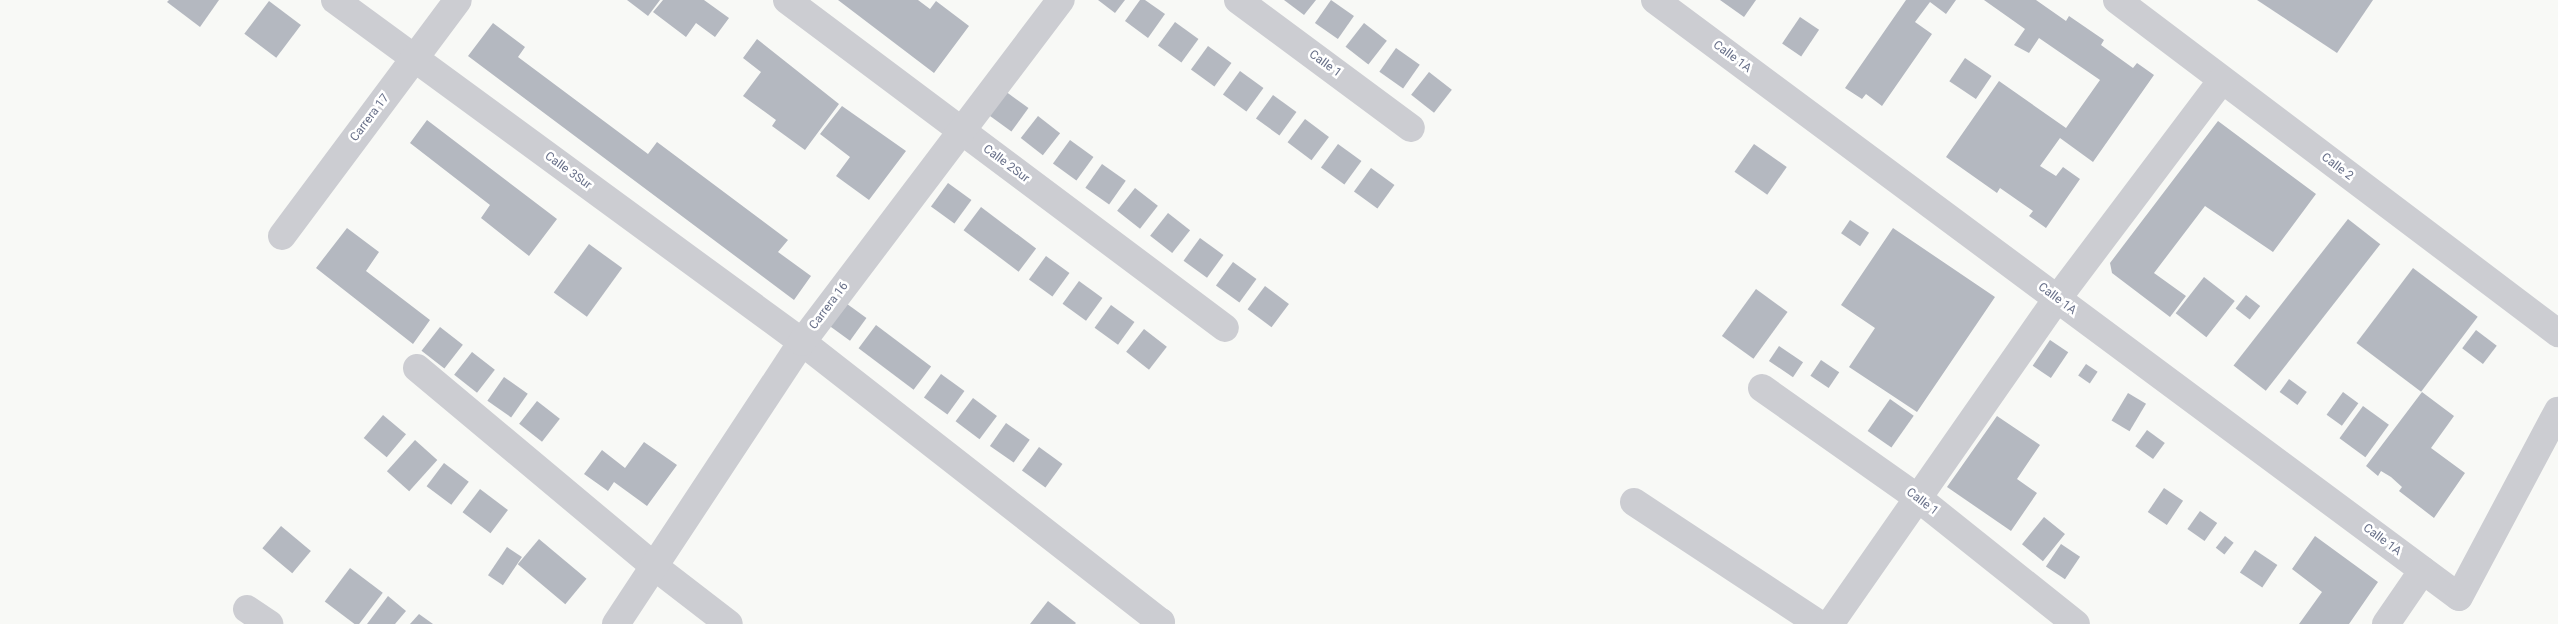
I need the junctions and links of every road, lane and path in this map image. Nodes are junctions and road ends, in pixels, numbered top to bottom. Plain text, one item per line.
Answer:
1 (335, 0) edge
2 (458, 0) edge
3 (787, 0) edge
4 (1061, 0) edge
5 (1238, 0) edge
6 (2116, 0) edge
7 (1668, 4) edge
8 (414, 58) junction
9 (2222, 80) junction
10 (1411, 128) dead end
11 (962, 131) junction
12 (282, 236) dead end
13 (2057, 299) junction
14 (1225, 328) dead end
15 (2558, 333) edge
16 (802, 342) junction
17 (417, 368) dead end
18 (1762, 388) dead end
19 (2558, 411) edge
20 (1918, 498) junction
21 (1634, 502) dead end
22 (655, 567) junction
23 (2422, 570) junction
24 (247, 610) dead end
25 (269, 624) edge
26 (616, 624) edge
27 (729, 624) edge
28 (1160, 624) edge
29 (1819, 624) edge
30 (1830, 624) edge
31 (2076, 624) edge
32 (2386, 624) edge

1 - 8 street, Calle 3Sur
2 - 8 street, Carrera 17
3 - 11 street, Calle 2Sur
4 - 11 street, Carrera 16
5 - 10 street, Calle 1
6 - 9 street, Calle 2
7 - 13 street, Calle 1A
8 - 12 street, Carrera 17
8 - 16 street, Calle 3Sur
9 - 13 street
9 - 15 street, Calle 2
11 - 14 street, Calle 2Sur
11 - 16 street, Carrera 16
13 - 20 street
13 - 23 street, Calle 1A
16 - 22 street, Carrera 16
16 - 28 street, Calle 3Sur
17 - 22 street
18 - 20 street, Calle 1
19 - 23 street, Calle 1A
20 - 30 street
20 - 31 street, Calle 1
21 - 29 street
22 - 26 street, Carrera 16
22 - 27 street
23 - 32 street
24 - 25 street

